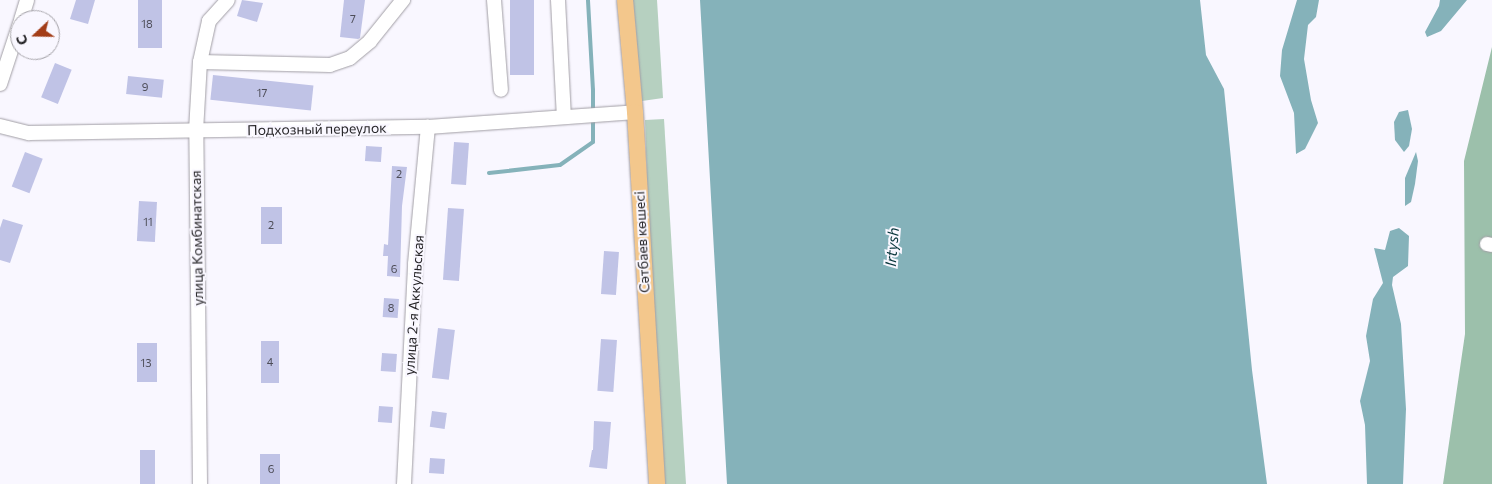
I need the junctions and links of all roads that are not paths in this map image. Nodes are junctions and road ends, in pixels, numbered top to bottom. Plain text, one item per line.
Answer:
1 (228, 0) edge
2 (403, 0) edge
3 (494, 0) edge
4 (558, 0) edge
5 (625, 0) edge
6 (10, 52) edge
7 (200, 62) junction
8 (0, 84) edge
9 (501, 90) dead end
10 (634, 112) junction
11 (564, 117) junction
12 (0, 126) edge
13 (428, 127) junction
14 (196, 131) junction
15 (200, 484) edge
16 (404, 484) edge
17 (657, 484) edge

1 - 7 street, улица Комбинатская
2 - 7 street
3 - 9 street
4 - 11 street
5 - 10 main road, Сәтбаев көшесі
6 - 8 street
7 - 14 street, улица Комбинатская
10 - 11 street, Подхозный переулок
10 - 17 main road, Сәтбаев көшесі
11 - 13 street, Подхозный переулок
12 - 14 street, Подхозный переулок
13 - 14 street, Подхозный переулок
13 - 16 street, улица 2-я Аккульская
14 - 15 street, улица Комбинатская

